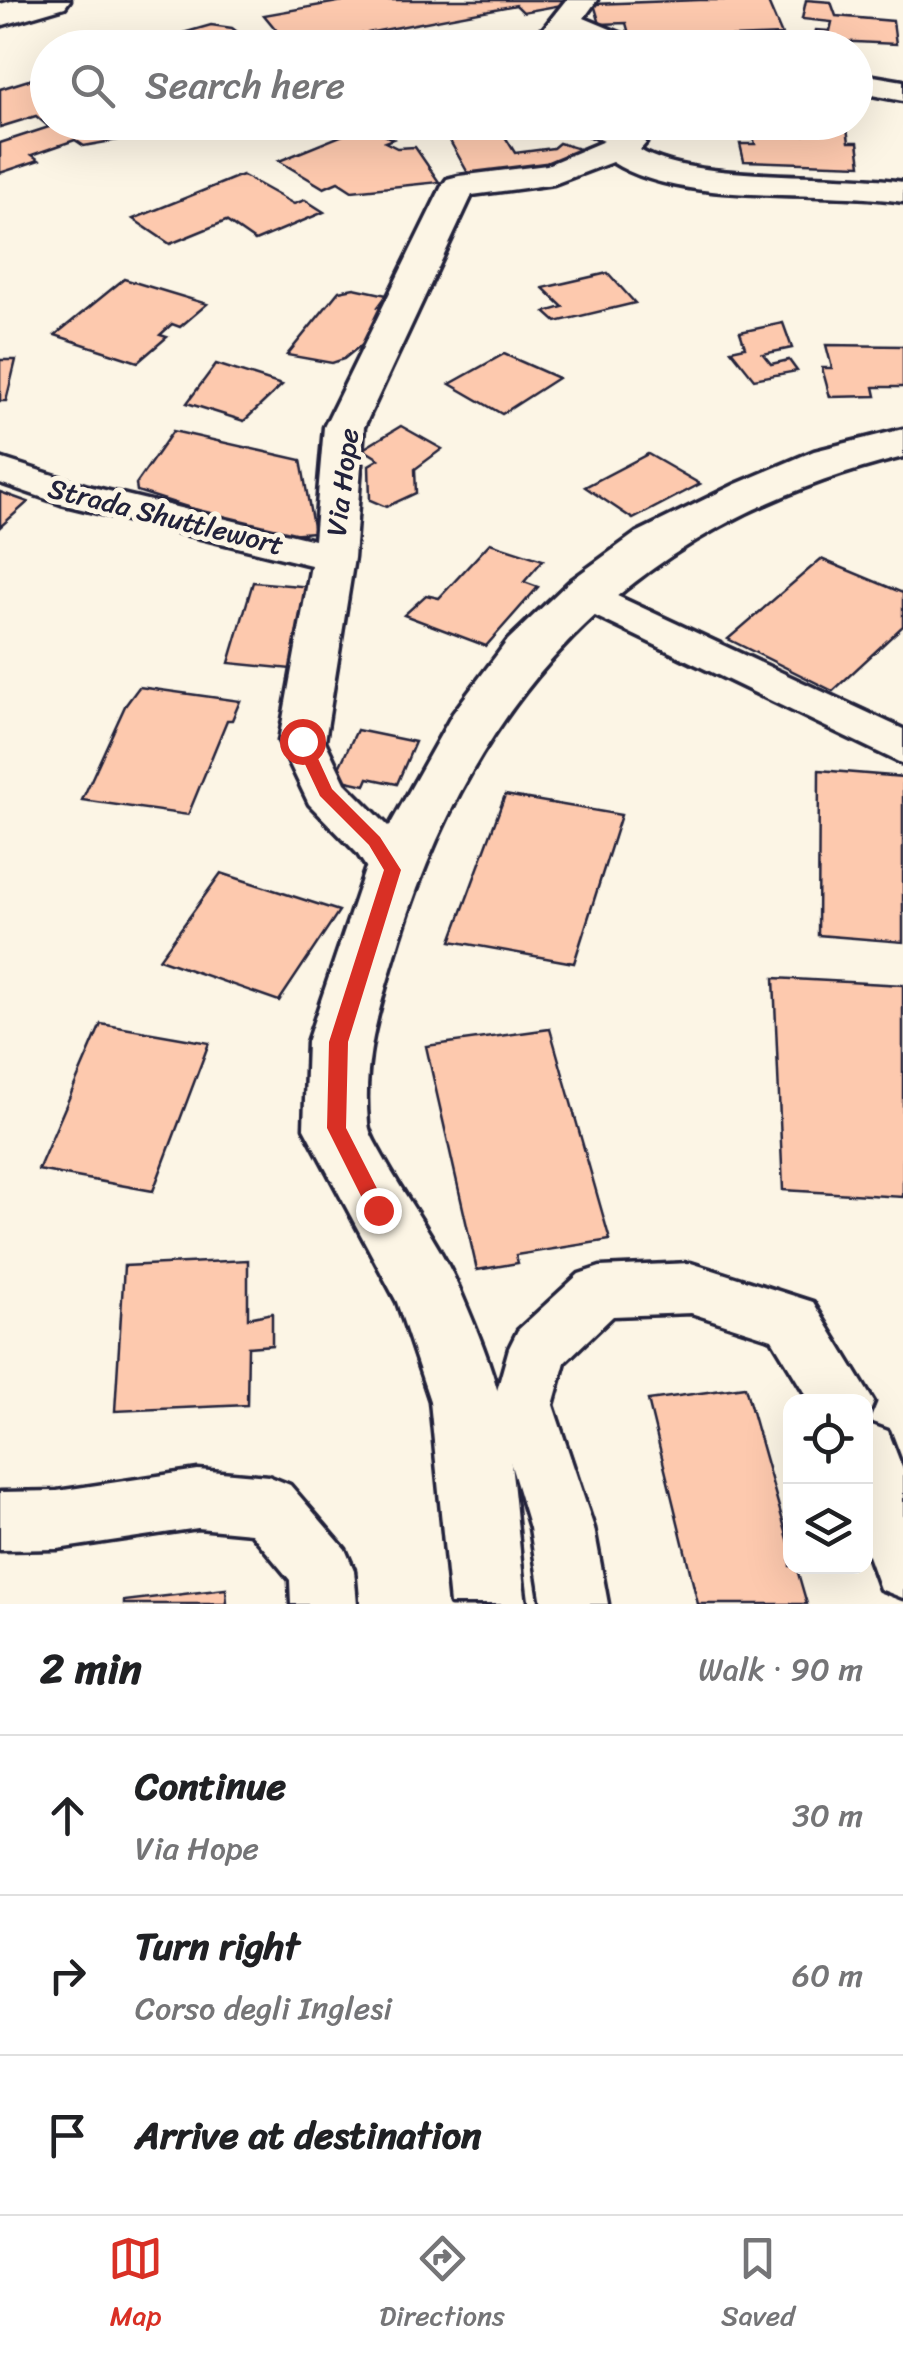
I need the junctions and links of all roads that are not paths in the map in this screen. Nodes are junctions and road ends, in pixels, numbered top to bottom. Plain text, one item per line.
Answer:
1 (53, 0) edge
2 (573, 10) edge
3 (0, 15) edge
4 (602, 30) edge
5 (873, 74) edge
6 (903, 92) edge
7 (624, 140) edge
8 (614, 149) junction
9 (903, 192) edge
10 (903, 443) edge
11 (0, 470) edge
12 (333, 558) junction
13 (585, 594) junction
14 (903, 748) edge
15 (393, 870) junction
16 (839, 1394) edge
17 (873, 1473) edge
18 (0, 1522) edge
19 (903, 1568) edge
20 (324, 1604) edge
21 (488, 1604) edge
22 (576, 1604) edge

1 - 3 main road
2 - 4 street
5 - 6 street
7 - 8 street
8 - 9 street
8 - 12 street, Via Hope
10 - 13 main road
11 - 12 street, Strada Shuttlewort
12 - 15 street, Via Hope
13 - 14 street
13 - 15 main road
15 - 21 main road
16 - 22 street
17 - 19 street
18 - 20 street

